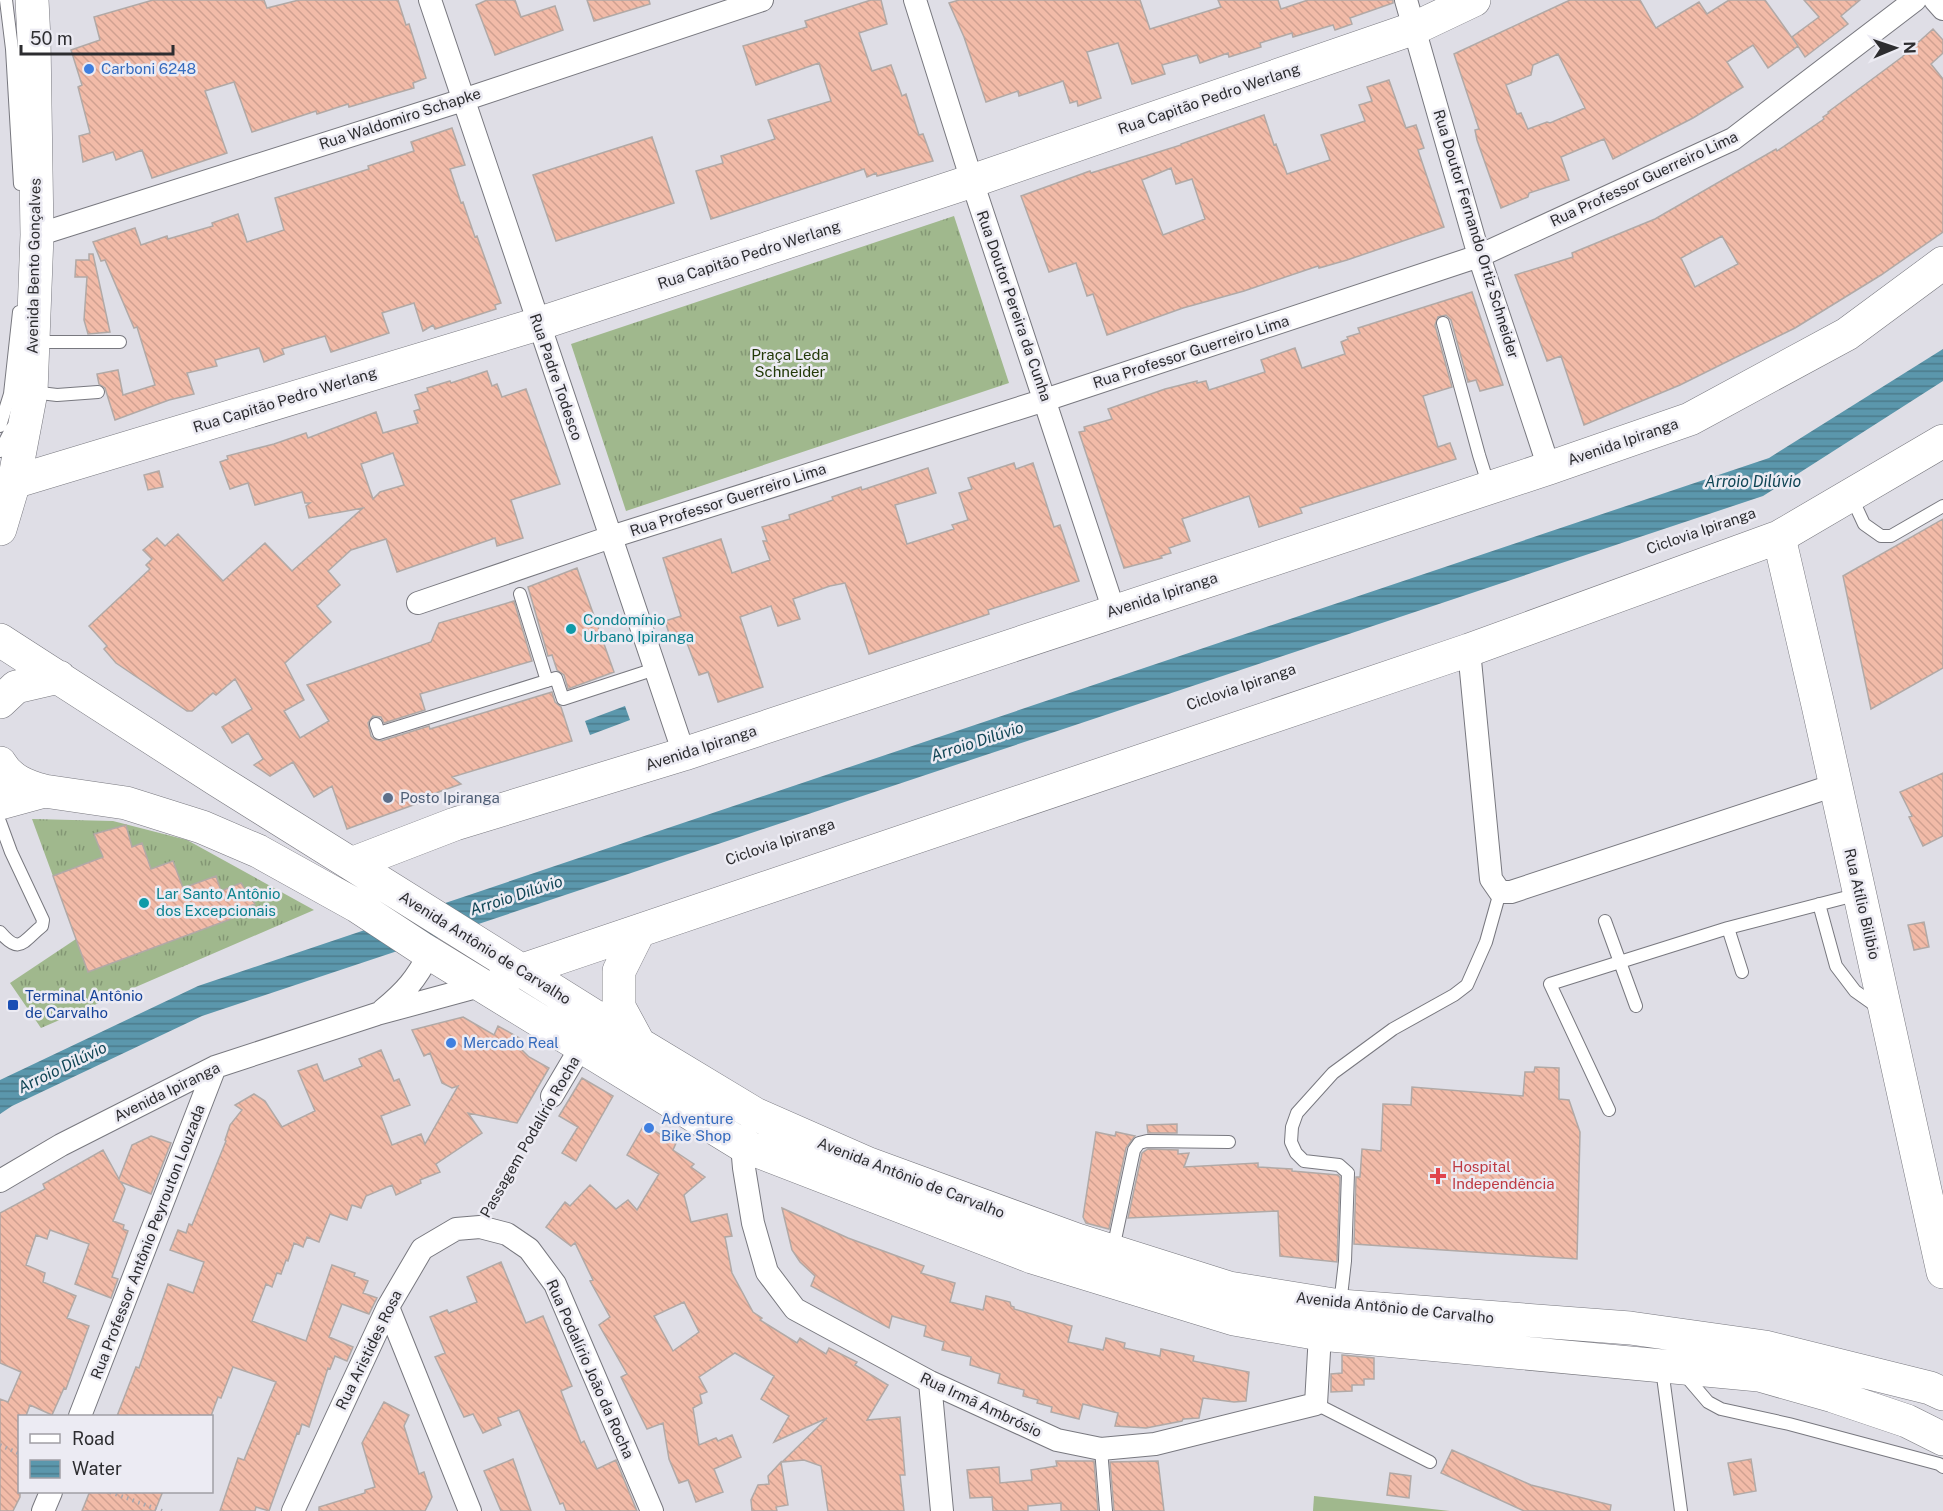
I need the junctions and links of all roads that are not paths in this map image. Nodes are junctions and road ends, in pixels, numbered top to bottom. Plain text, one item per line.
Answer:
1 (24, 0) edge
2 (430, 0) edge
3 (762, 0) edge
4 (915, 0) edge
5 (1474, 0) edge
6 (1915, 0) edge
7 (1935, 0) edge
8 (1943, 9) edge
9 (1410, 14) edge
10 (463, 100) junction
11 (972, 182) junction
12 (21, 197) dead end
13 (31, 239) junction
14 (1479, 256) junction
15 (1943, 263) edge
16 (22, 277) dead end
17 (20, 300) dead end
18 (1443, 323) dead end
19 (538, 324) junction
20 (33, 342) junction
21 (120, 342) dead end
22 (31, 392) junction
23 (98, 392) dead end
24 (1045, 400) junction
25 (0, 426) edge
26 (1943, 441) edge
27 (0, 451) edge
28 (1549, 468) junction
29 (14, 482) junction
30 (1490, 487) junction
31 (1851, 495) junction
32 (1943, 506) edge
33 (0, 529) edge
34 (611, 537) junction
35 (1779, 537) junction
36 (520, 594) dead end
37 (418, 603) dead end
38 (1114, 611) junction
39 (0, 640) edge
40 (1469, 650) junction
41 (655, 669) junction
42 (59, 677) junction
43 (547, 681) junction
44 (0, 702) edge
45 (376, 724) dead end
46 (684, 754) junction
47 (0, 764) edge
48 (1835, 784) junction
49 (44, 791) junction
50 (0, 803) edge
51 (0, 822) edge
52 (351, 864) junction
53 (1500, 891) junction
54 (1860, 893) junction
55 (1819, 904) junction
56 (1605, 921) dead end
57 (1728, 928) junction
58 (639, 931) junction
59 (0, 932) edge
60 (426, 950) junction
61 (1620, 962) junction
62 (518, 970) junction
63 (1742, 972) dead end
64 (484, 985) junction
65 (1636, 1006) dead end
66 (377, 1014) junction
67 (1887, 1014) junction
68 (639, 1044) junction
69 (581, 1047) junction
70 (215, 1066) junction
71 (552, 1096) road end
72 (1609, 1110) dead end
73 (755, 1114) junction
74 (1229, 1142) dead end
75 (742, 1145) junction
76 (0, 1180) edge
77 (480, 1227) joint
78 (1112, 1251) junction
79 (1943, 1272) edge
80 (1340, 1306) junction
81 (388, 1307) junction
82 (1320, 1334) junction
83 (1670, 1365) junction
84 (930, 1382) junction
85 (1940, 1392) edge
86 (1316, 1404) junction
87 (80, 1415) edge
88 (1906, 1421) junction
89 (1943, 1439) edge
90 (1101, 1449) junction
91 (1430, 1462) dead end
92 (1943, 1467) edge
93 (50, 1493) edge
94 (43, 1511) edge
95 (293, 1511) edge
96 (470, 1511) edge
97 (652, 1511) edge
98 (942, 1511) edge
99 (1106, 1511) edge
100 (1681, 1511) edge

1 - 12 lane
1 - 13 main road, Avenida Bento Gonçalves
2 - 10 street, Rua Padre Todesco
3 - 10 street, Rua Waldomiro Schapke
4 - 11 street, Rua Doutor Pereira da Cunha
5 - 9 main road, Rua Capitão Pedro Werlang
6 - 14 street, Rua Professor Guerreiro Lima
7 - 8 street
9 - 11 main road, Rua Capitão Pedro Werlang
9 - 14 street, Rua Doutor Fernando Ortiz Schneider
10 - 13 street, Rua Waldomiro Schapke
10 - 19 street, Rua Padre Todesco
11 - 19 main road, Rua Capitão Pedro Werlang
11 - 24 street, Rua Doutor Pereira da Cunha
13 - 16 lane
13 - 20 main road, Avenida Bento Gonçalves
14 - 24 street, Rua Professor Guerreiro Lima
14 - 28 street, Rua Doutor Fernando Ortiz Schneider
15 - 28 main road, Avenida Ipiranga
17 - 25 lane
18 - 30 lane
19 - 29 main road, Rua Capitão Pedro Werlang
19 - 34 street, Rua Padre Todesco
20 - 21 lane
20 - 22 main road, Avenida Bento Gonçalves
22 - 23 lane
22 - 27 lane
22 - 29 main road, Avenida Bento Gonçalves
24 - 34 street, Rua Professor Guerreiro Lima
24 - 38 street, Rua Doutor Pereira da Cunha
26 - 31 main road, Avenida Ipiranga
28 - 30 main road, Avenida Ipiranga
29 - 33 main road, Avenida Bento Gonçalves
30 - 38 main road, Avenida Ipiranga
31 - 32 lane
31 - 35 main road, Avenida Ipiranga
34 - 37 street, Rua Professor Guerreiro Lima
34 - 41 street, Rua Padre Todesco
35 - 40 main road, Avenida Ipiranga
35 - 48 main road, Rua Atílio Bilibio
36 - 43 lane
38 - 46 main road, Avenida Ipiranga
39 - 42 main road, Avenida Antônio de Carvalho
40 - 53 street
40 - 58 main road, Avenida Ipiranga
41 - 43 lane
41 - 46 street, Rua Padre Todesco
42 - 44 main road
42 - 52 main road, Avenida Antônio de Carvalho
43 - 45 lane
46 - 52 main road, Avenida Ipiranga
47 - 49 main road
48 - 53 street
48 - 54 main road, Rua Atílio Bilibio
49 - 50 main road, Avenida Antônio de Carvalho
49 - 60 main road, Avenida Antônio de Carvalho
51 - 59 lane
52 - 62 main road, Avenida Antônio de Carvalho
53 - 80 lane
54 - 55 lane
54 - 67 main road, Rua Atílio Bilibio
55 - 57 lane
55 - 67 lane
56 - 61 lane
57 - 61 lane
57 - 63 lane
58 - 62 main road, Avenida Ipiranga
58 - 68 main road
60 - 64 main road, Avenida Antônio de Carvalho
60 - 66 street, Avenida Ipiranga
61 - 65 lane
61 - 72 lane
62 - 64 main road, Avenida Ipiranga
62 - 68 main road, Avenida Antônio de Carvalho
64 - 66 street, Avenida Ipiranga
64 - 69 main road, Avenida Antônio de Carvalho
66 - 70 street, Avenida Ipiranga
67 - 79 main road, Rua Atílio Bilibio
68 - 73 main road, Avenida Antônio de Carvalho
69 - 71 street, Passagem Podalírio Rocha
69 - 75 main road, Avenida Antônio de Carvalho
70 - 76 street, Avenida Ipiranga
70 - 87 street, Rua Professor Antônio Peyrouton Louzada
73 - 75 street
73 - 78 main road, Avenida Antônio de Carvalho
74 - 78 lane
75 - 82 main road, Avenida Antônio de Carvalho
75 - 84 street, Rua Irmã Ambrósio
77 - 81 street, Rua Aristides Rosa
77 - 97 street, Rua Podalírio João da Rocha
78 - 80 main road, Avenida Antônio de Carvalho
80 - 85 main road, Avenida Antônio de Carvalho
81 - 95 street, Rua Aristides Rosa
81 - 96 street
82 - 83 main road, Avenida Antônio de Carvalho
82 - 86 street
83 - 88 main road, Avenida Antônio de Carvalho
83 - 92 lane
83 - 100 lane
84 - 90 street, Rua Irmã Ambrósio
84 - 98 street
85 - 88 main road
86 - 90 street, Rua Irmã Ambrósio
86 - 91 lane
88 - 89 main road, Avenida Antônio de Carvalho
90 - 99 lane
93 - 94 street

